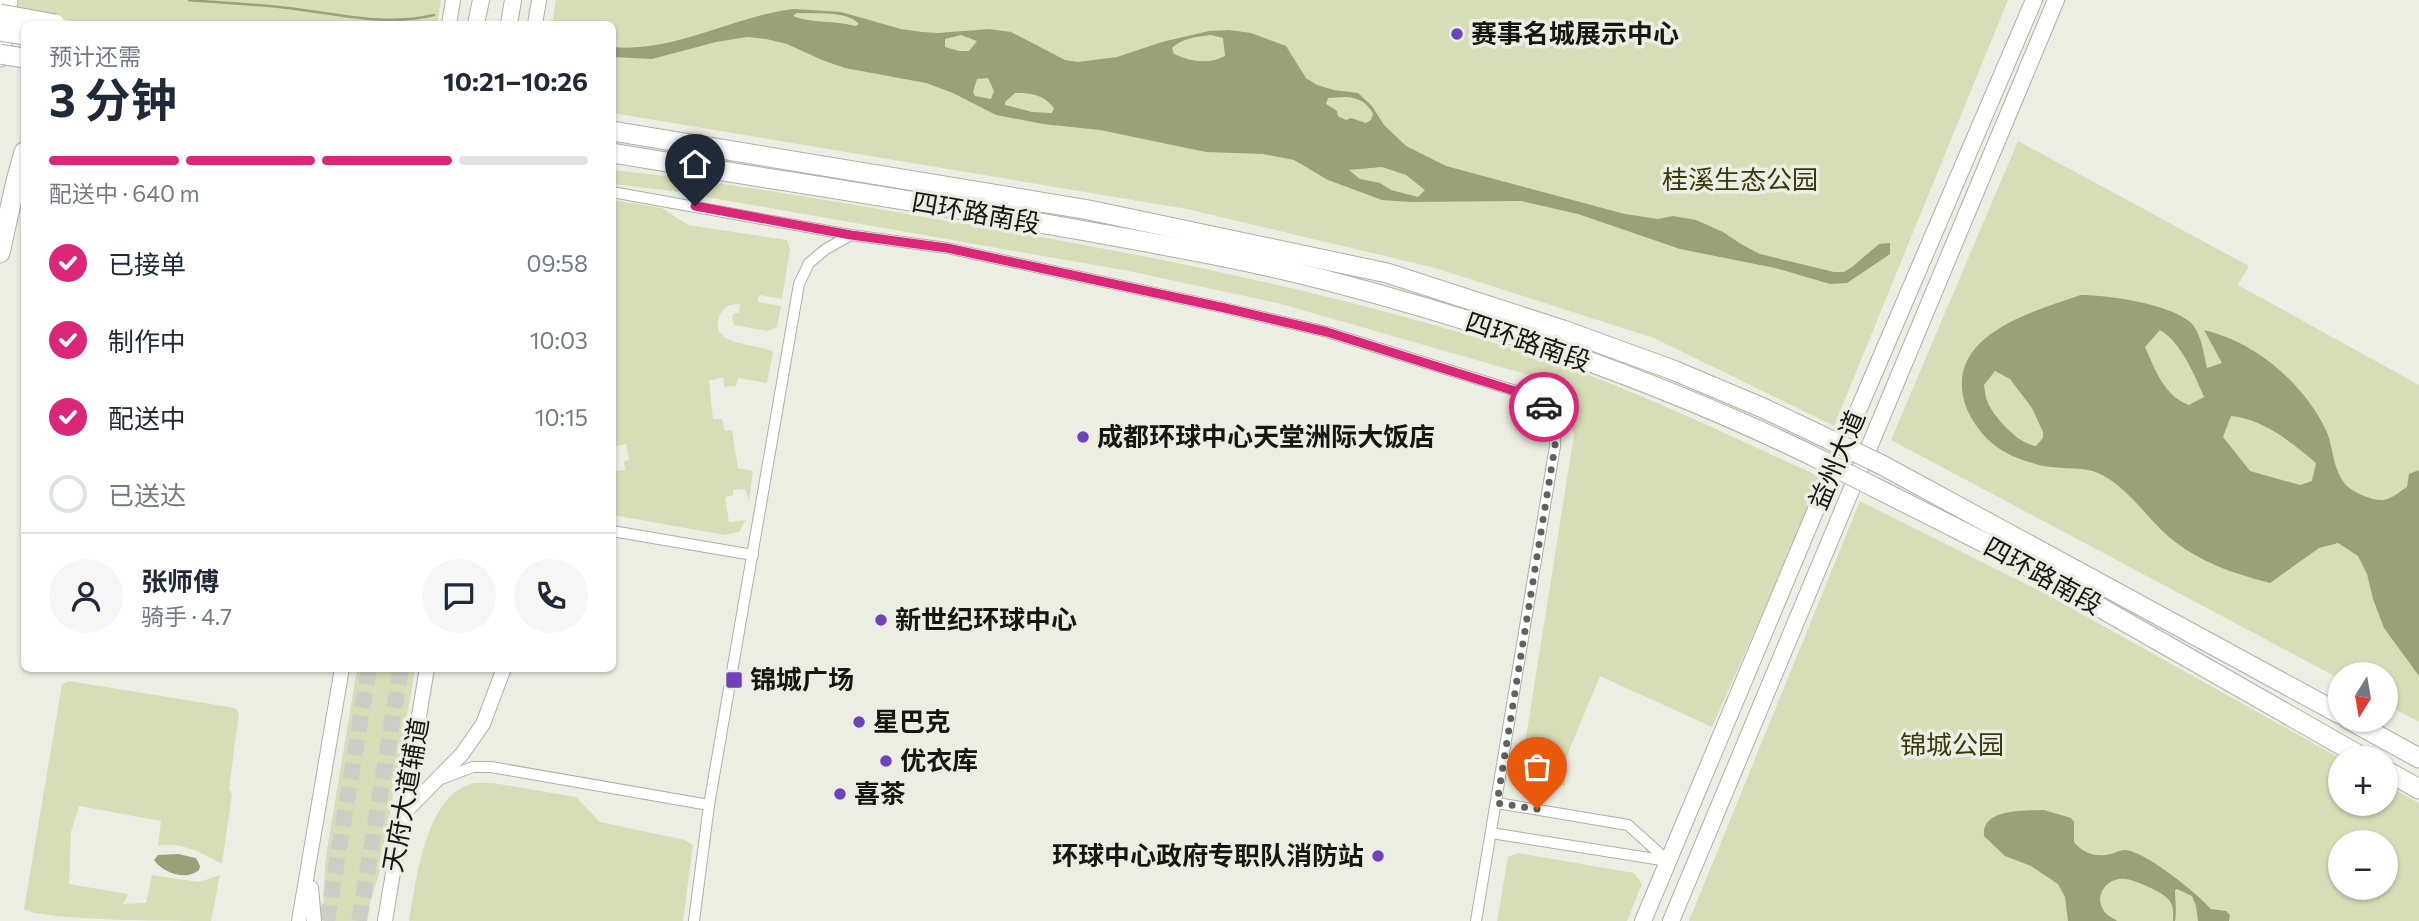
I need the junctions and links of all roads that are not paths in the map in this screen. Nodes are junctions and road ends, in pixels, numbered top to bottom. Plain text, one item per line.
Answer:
1 (8, 0) edge
2 (453, 0) edge
3 (481, 0) edge
4 (513, 0) edge
5 (539, 0) edge
6 (2034, 0) edge
7 (2056, 0) edge
8 (0, 14) edge
9 (38, 21) edge
10 (450, 21) edge
11 (478, 21) edge
12 (510, 21) edge
13 (536, 21) edge
14 (0, 31) edge
15 (21, 34) edge
16 (0, 55) edge
17 (21, 58) edge
18 (616, 132) edge
19 (616, 154) edge
20 (21, 163) edge
21 (616, 193) edge
22 (851, 235) junction
23 (0, 253) edge
24 (616, 532) edge
25 (753, 555) junction
26 (341, 672) edge
27 (426, 672) edge
28 (502, 672) edge
29 (2328, 707) edge
30 (2372, 732) edge
31 (2343, 746) edge
32 (2419, 758) edge
33 (2398, 777) edge
34 (437, 780) junction
35 (2419, 789) edge
36 (1497, 803) junction
37 (709, 805) junction
38 (403, 814) junction
39 (1491, 833) junction
40 (1668, 861) junction
41 (309, 866) junction
42 (392, 880) junction
43 (299, 921) edge
44 (314, 921) edge
45 (376, 921) edge
46 (385, 921) edge
47 (694, 921) edge
48 (1476, 921) edge
49 (1643, 921) edge
50 (1671, 921) edge

1 - 16 highway
2 - 10 street
3 - 11 main road
4 - 12 main road
5 - 13 street
6 - 40 main road, 益州大道
7 - 50 main road, 益州大道
8 - 9 highway, bridge
14 - 15 highway, bridge
16 - 17 highway, bridge
18 - 29 highway, 四环路南段, bridge
19 - 31 highway, 四环路南段, bridge
20 - 23 highway
21 - 22 street
22 - 25 street
22 - 36 street
24 - 25 street
25 - 37 street
26 - 41 street
27 - 38 street, 天府大道辅道
28 - 34 street
30 - 32 highway
33 - 35 highway
34 - 37 street
34 - 38 street
36 - 39 street
36 - 40 street
37 - 47 street
38 - 42 street, 天府大道辅道
39 - 40 street
39 - 48 street
40 - 49 main road, 益州大道
41 - 43 street
41 - 44 street
42 - 45 street
42 - 46 street, 天府大道辅道

